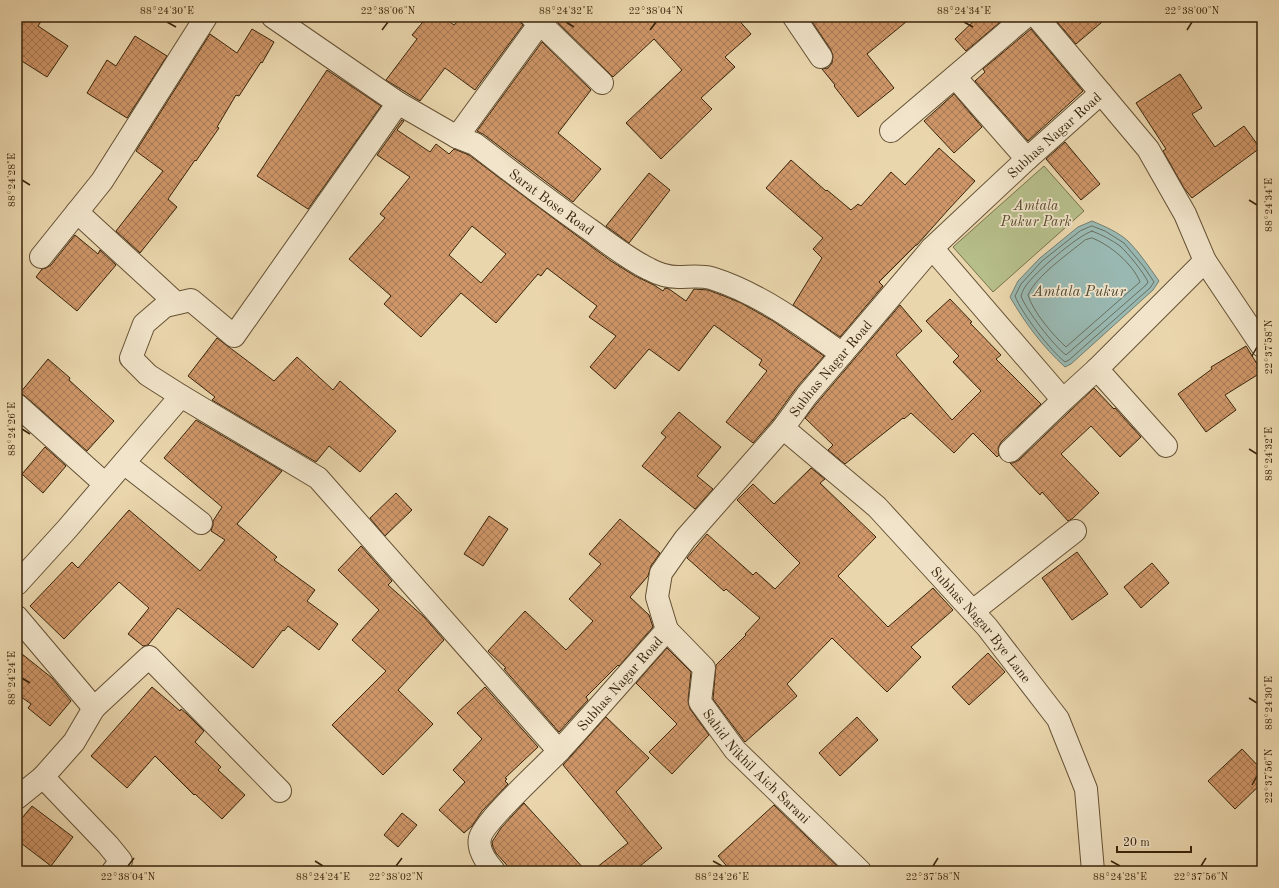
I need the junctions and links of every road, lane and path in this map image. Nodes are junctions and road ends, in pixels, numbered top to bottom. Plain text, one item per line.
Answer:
1 (206, 17) edge
2 (273, 17) edge
3 (794, 17) edge
4 (1025, 17) edge
5 (1037, 17) edge
6 (536, 20) edge
7 (821, 57) dead end
8 (955, 77) junction
9 (602, 83) dead end
10 (1101, 93) junction
11 (398, 103) junction
12 (891, 131) dead end
13 (456, 137) junction
14 (1027, 159) junction
15 (77, 212) junction
16 (932, 248) junction
17 (41, 257) dead end
18 (1205, 261) junction
19 (176, 303) junction
20 (1262, 346) edge
21 (842, 354) junction
22 (1096, 369) junction
23 (181, 396) junction
24 (1063, 400) junction
25 (17, 405) edge
26 (783, 428) junction
27 (1166, 446) dead end
28 (1010, 451) dead end
29 (124, 463) junction
30 (105, 484) junction
31 (201, 524) dead end
32 (1075, 531) dead end
33 (17, 584) edge
34 (973, 611) junction
35 (17, 618) edge
36 (667, 630) junction
37 (94, 708) junction
38 (559, 751) junction
39 (43, 777) junction
40 (280, 791) dead end
41 (17, 798) edge
42 (113, 871) edge
43 (494, 871) edge
44 (860, 871) edge
45 (1093, 871) edge

1 - 15 street
2 - 11 street, Sarat Bose Road
3 - 7 street
4 - 8 street
5 - 10 street, Subhas Nagar Road
6 - 9 street
6 - 13 street
8 - 12 street
8 - 14 street
10 - 14 street, Subhas Nagar Road
10 - 18 street
11 - 13 street, Sarat Bose Road
11 - 19 street
13 - 21 street, Sarat Bose Road
14 - 16 street, Subhas Nagar Road
15 - 17 street
15 - 19 street
16 - 21 street, Subhas Nagar Road
16 - 24 street
18 - 20 street
18 - 22 street
19 - 23 street
21 - 26 street, Subhas Nagar Road
22 - 24 street
22 - 27 street
23 - 29 street
23 - 38 street
24 - 28 street
25 - 30 street
26 - 34 street, Subhas Nagar Bye Lane
26 - 36 street, Subhas Nagar Road
29 - 30 street
29 - 31 street
30 - 33 street
32 - 34 street
34 - 45 street, Subhas Nagar Bye Lane
35 - 37 street
36 - 38 street, Subhas Nagar Road
36 - 44 street, Sahid Nikhil Aich Sarani
37 - 39 street
37 - 40 street
38 - 43 street, Subhas Nagar Road
39 - 41 street
39 - 42 street

